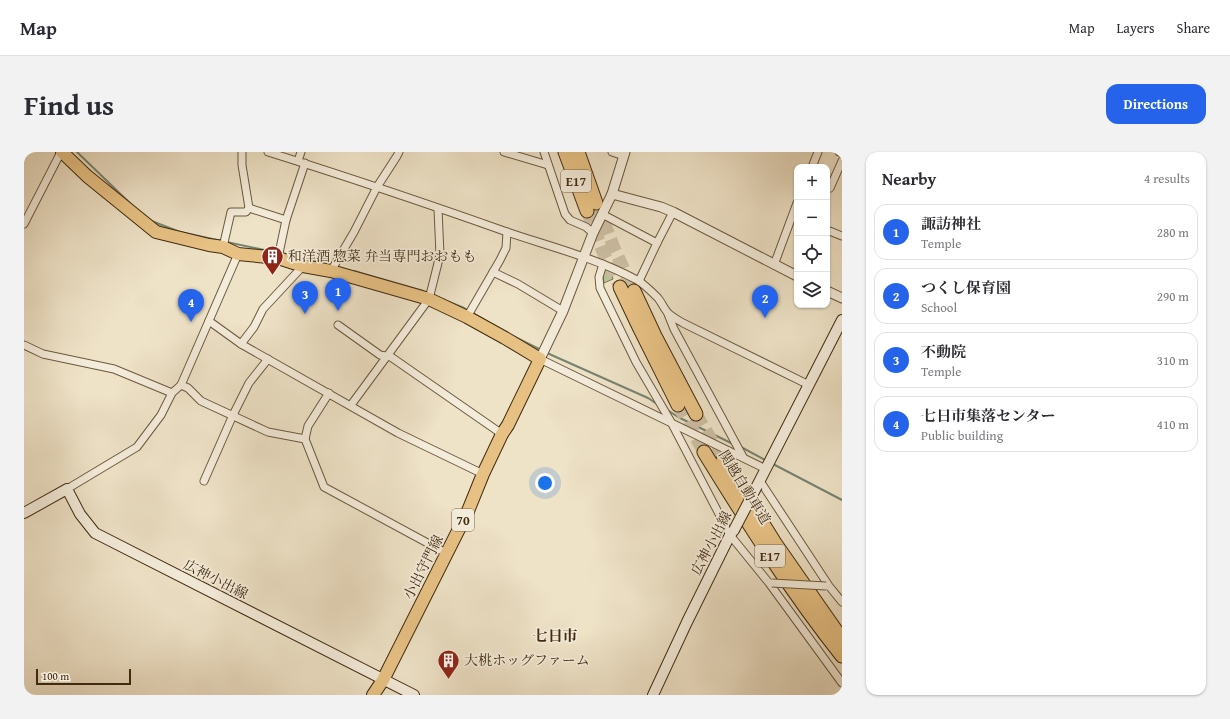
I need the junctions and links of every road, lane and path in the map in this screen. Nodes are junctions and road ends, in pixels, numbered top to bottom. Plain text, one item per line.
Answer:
1 (61, 152) edge
2 (242, 152) edge
3 (268, 152) edge
4 (301, 152) edge
5 (399, 152) edge
6 (504, 152) edge
7 (544, 152) edge
8 (565, 152) edge
9 (578, 152) edge
10 (612, 152) edge
11 (818, 152) edge
12 (838, 152) edge
13 (624, 154) edge
14 (842, 154) edge
15 (842, 161) edge
16 (301, 162) junction
17 (813, 164) edge
18 (548, 165) junction
19 (377, 187) junction
20 (830, 188) dead end
21 (612, 194) junction
22 (249, 208) junction
23 (438, 209) junction
24 (595, 209) junction
25 (673, 212) junction
26 (794, 216) edge
27 (286, 220) junction
28 (24, 224) edge
29 (830, 231) edge
30 (507, 232) junction
31 (593, 233) junction
32 (842, 236) edge
33 (656, 243) junction
34 (223, 247) junction
35 (238, 254) junction
36 (584, 256) junction
37 (278, 258) junction
38 (603, 264) junction
39 (774, 265) junction
40 (303, 266) junction
41 (331, 271) junction
42 (493, 272) junction
43 (794, 275) edge
44 (636, 286) junction
45 (620, 287) tunnel mouth
46 (830, 292) edge
47 (842, 298) edge
48 (429, 299) junction
49 (563, 311) junction
50 (668, 314) junction
51 (467, 317) junction
52 (842, 320) edge
53 (209, 322) junction
54 (338, 325) dead end
55 (241, 344) junction
56 (24, 345) edge
57 (386, 357) junction
58 (268, 359) junction
59 (540, 360) junction
60 (181, 385) junction
61 (808, 385) junction
62 (172, 393) junction
63 (329, 393) junction
64 (351, 405) junction
65 (678, 405) tunnel mouth
66 (696, 414) tunnel mouth
67 (233, 415) junction
68 (671, 422) junction
69 (502, 434) junction
70 (305, 439) junction
71 (704, 452) tunnel mouth
72 (743, 457) junction
73 (723, 460) tunnel mouth
74 (766, 469) junction
75 (483, 474) junction
76 (204, 481) dead end
77 (759, 484) junction
78 (67, 489) junction
79 (24, 512) edge
80 (732, 532) junction
81 (446, 553) junction
82 (770, 583) junction
83 (828, 586) junction
84 (842, 602) edge
85 (842, 639) edge
86 (842, 656) edge
87 (383, 680) junction
88 (842, 683) edge
89 (373, 695) edge
90 (414, 695) edge
91 (652, 695) edge

1 - 28 street
1 - 34 main road
2 - 22 street
3 - 16 street
4 - 16 street
5 - 19 street
6 - 18 street
7 - 18 street
8 - 24 highway, E17
9 - 24 highway, E17
10 - 13 street
11 - 17 street
12 - 14 street
13 - 21 street
15 - 20 street
16 - 19 street
16 - 27 street
18 - 31 street
19 - 23 street
19 - 41 street
21 - 24 street
21 - 25 street
22 - 27 street
22 - 34 street
23 - 30 street
23 - 48 street
24 - 31 street
24 - 33 street
25 - 33 street
25 - 39 street
26 - 39 street
27 - 37 street
29 - 32 street
30 - 36 street
30 - 42 street
31 - 36 street
33 - 44 street
34 - 35 main road
35 - 37 main road
35 - 53 street
36 - 38 street
36 - 49 street
37 - 40 main road
38 - 44 street
38 - 68 street
39 - 43 street
40 - 41 main road
40 - 55 street
41 - 48 main road
42 - 49 street
42 - 51 street
44 - 50 street
44 - 66 highway
45 - 65 highway
46 - 47 street
48 - 51 main road
48 - 57 street
49 - 59 street
50 - 61 street
50 - 72 street
51 - 59 main road
52 - 61 main road, 広神小出線
53 - 55 street
53 - 60 street
54 - 57 street
55 - 58 street
56 - 62 street
57 - 64 street
57 - 69 street
58 - 63 street
58 - 67 street
59 - 68 street
59 - 69 main road, 小出守門線 / 70
60 - 62 street
60 - 67 street
61 - 74 main road, 広神小出線
62 - 78 street
63 - 64 street
63 - 70 street
64 - 75 street
67 - 70 street
67 - 76 street
68 - 72 street
68 - 80 street
69 - 75 main road, 小出守門線 / 70
70 - 81 street
71 - 86 highway, 関越自動車道 / E17
72 - 74 street
73 - 85 highway, 関越自動車道 / E17
74 - 77 main road, 広神小出線
75 - 81 main road, 小出守門線 / 70
77 - 80 main road, 広神小出線, bridge
77 - 83 street
78 - 79 main road
78 - 87 main road, 広神小出線
80 - 82 street
80 - 91 main road, 広神小出線
81 - 87 main road, 小出守門線 / 70
82 - 83 street, bridge
82 - 88 street
83 - 84 street
87 - 89 main road, 70
87 - 90 main road, 広神小出線

